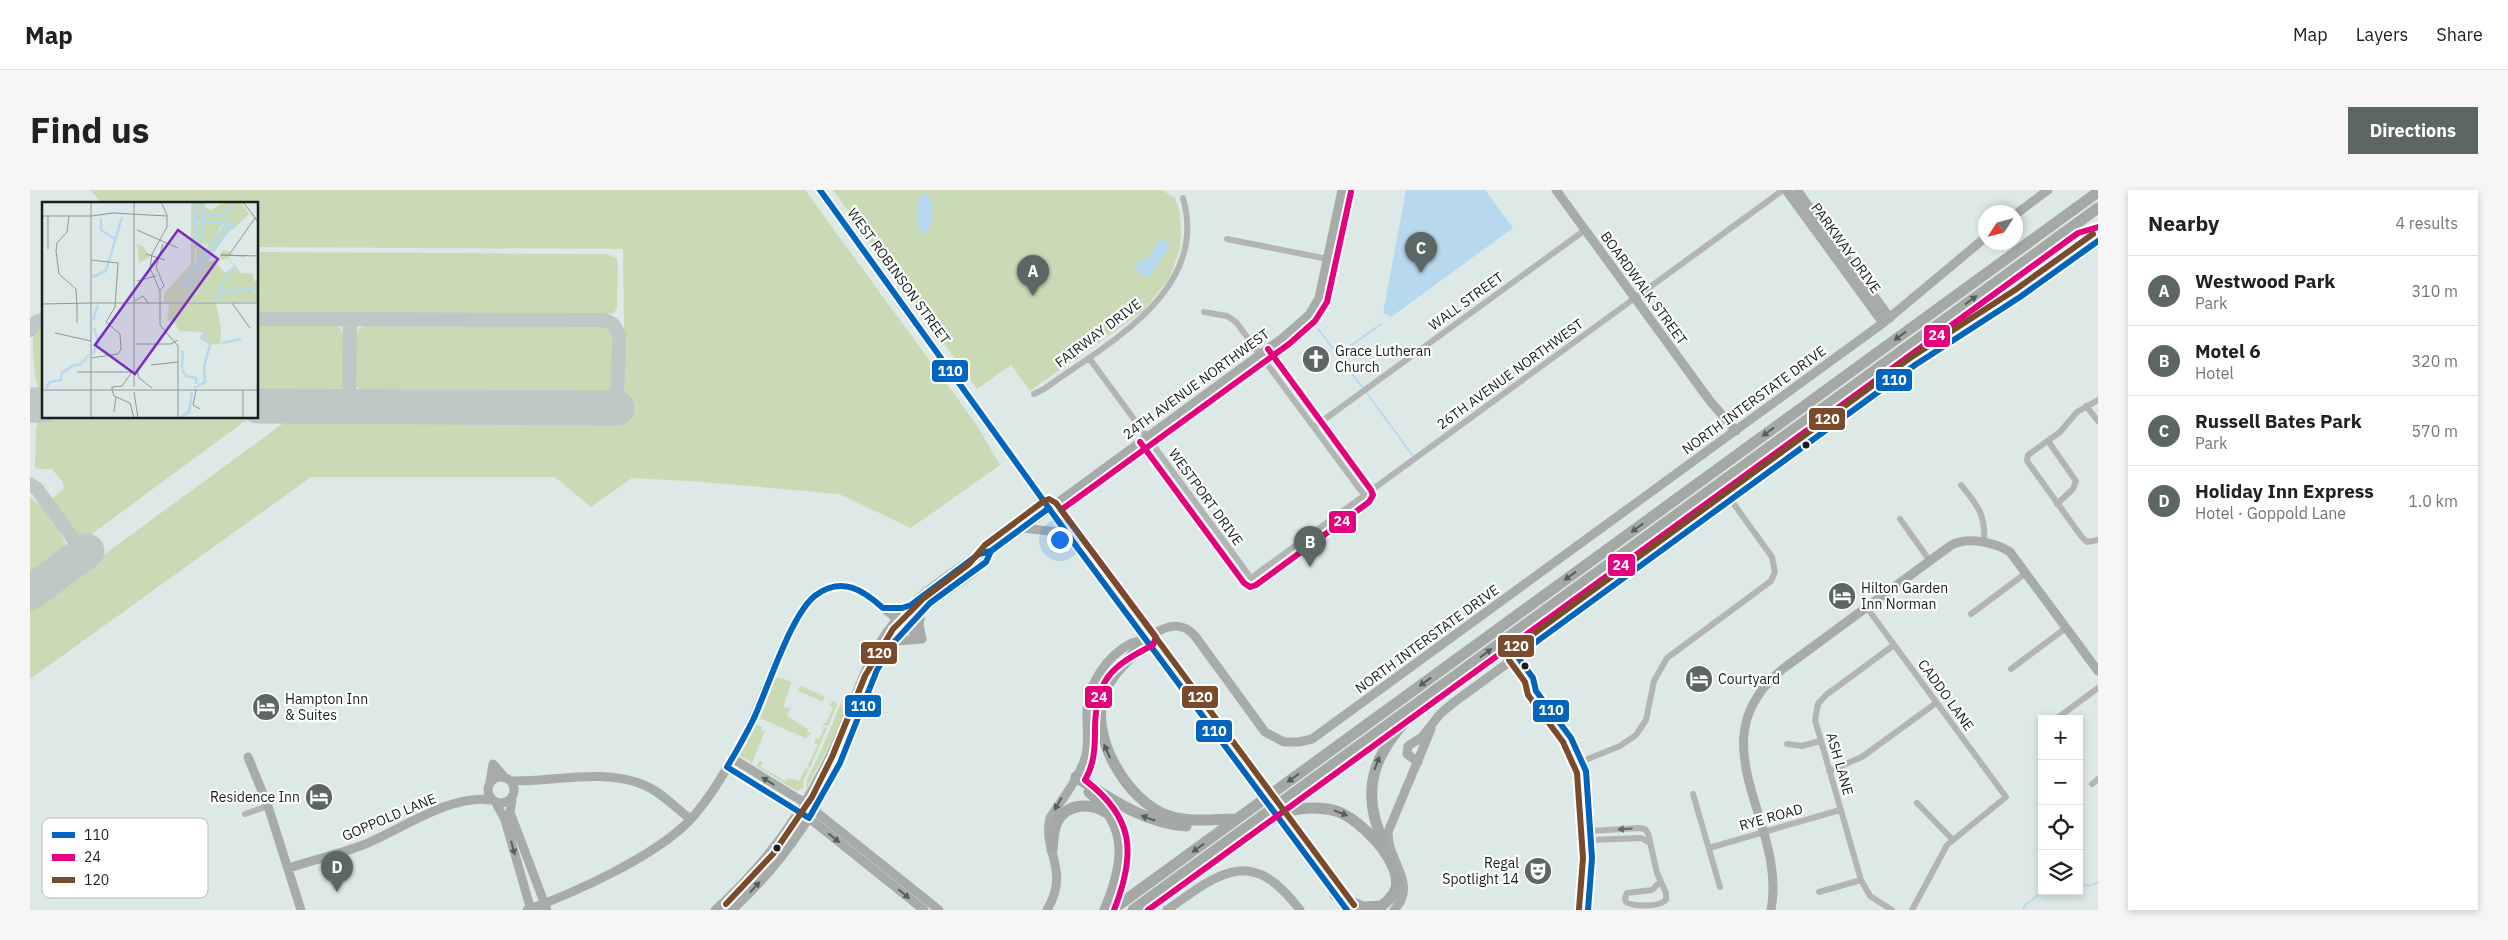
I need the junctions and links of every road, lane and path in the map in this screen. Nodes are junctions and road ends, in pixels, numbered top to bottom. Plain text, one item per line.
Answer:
1 (820, 190) edge
2 (1342, 190) edge
3 (1556, 190) edge
4 (1785, 190) edge
5 (1797, 190) edge
6 (2048, 190) edge
7 (2086, 190) edge
8 (2098, 192) edge
9 (1182, 198) dead end
10 (2098, 208) edge
11 (2023, 209) edge
12 (2066, 215) junction
13 (2098, 218) edge
14 (2074, 225) junction
15 (1585, 230) junction
16 (1227, 240) dead end
17 (2098, 241) edge
18 (1978, 244) edge
19 (1328, 259) junction
20 (1635, 298) junction
21 (1204, 312) dead end
22 (1886, 320) junction
23 (1260, 354) junction
24 (1089, 358) junction
25 (1034, 394) dead end
26 (2098, 400) edge
27 (2086, 406) junction
28 (2098, 422) edge
29 (1314, 427) junction
30 (1733, 433) junction
31 (1147, 437) junction
32 (2048, 441) junction
33 (1961, 485) dead end
34 (1364, 495) junction
35 (1731, 500) junction
36 (2057, 504) junction
37 (1049, 508) junction
38 (1900, 519) dead end
39 (1023, 528) junction
40 (1066, 533) junction
41 (2098, 540) edge
42 (1984, 543) junction
43 (991, 551) junction
44 (1930, 561) junction
45 (2026, 573) junction
46 (946, 577) junction
47 (1250, 578) joint
48 (911, 605) junction
49 (883, 608) junction
50 (1866, 608) junction
51 (921, 611) junction
52 (1971, 614) dead end
53 (897, 620) junction
54 (906, 627) junction
55 (2066, 628) junction
56 (888, 631) junction
57 (1147, 638) junction
58 (922, 640) junction
59 (895, 641) junction
60 (1894, 645) junction
61 (1514, 659) junction
62 (2011, 669) dead end
63 (2098, 671) edge
64 (877, 672) junction
65 (1446, 682) junction
66 (2098, 688) edge
67 (1936, 703) junction
68 (2061, 715) edge
69 (1433, 724) junction
70 (1820, 741) junction
71 (1788, 744) dead end
72 (248, 757) dead end
73 (1583, 760) junction
74 (729, 762) junction
75 (1418, 762) junction
76 (1829, 771) junction
77 (508, 779) junction
78 (2098, 779) edge
79 (1074, 780) junction
80 (534, 782) junction
81 (2092, 784) dead end
82 (489, 785) junction
83 (1693, 794) dead end
84 (513, 797) junction
85 (471, 799) junction
86 (494, 802) junction
87 (805, 803) junction
88 (1917, 803) dead end
89 (268, 806) junction
90 (814, 810) junction
91 (1840, 810) junction
92 (800, 812) junction
93 (245, 814) dead end
94 (1110, 816) junction
95 (1263, 816) junction
96 (809, 818) junction
97 (690, 819) junction
98 (1237, 819) junction
99 (1590, 831) junction
100 (1764, 833) junction
101 (1952, 839) junction
102 (1591, 840) junction
103 (1650, 844) junction
104 (1709, 848) junction
105 (1052, 850) junction
106 (1393, 857) junction
107 (289, 868) junction
108 (1861, 880) junction
109 (1660, 882) junction
110 (1720, 887) dead end
111 (1819, 892) dead end
112 (1335, 895) junction
113 (546, 906) edge
114 (1378, 908) edge
115 (1345, 909) edge
116 (301, 910) edge
117 (529, 910) edge
118 (715, 910) edge
119 (732, 910) edge
120 (924, 910) edge
121 (939, 910) edge
122 (1047, 910) edge
123 (1105, 910) edge
124 (1112, 910) edge
125 (1134, 910) edge
126 (1167, 910) edge
127 (1300, 910) edge
128 (1394, 910) edge
129 (1588, 910) edge
130 (1772, 910) edge
131 (1892, 910) edge
132 (1912, 910) edge

1 - 37 main road, WEST ROBINSON STREET
2 - 19 main road, 24TH AVENUE NORTHWEST
3 - 15 main road, BOARDWALK STREET
4 - 20 street, 26TH AVENUE NORTHWEST
4 - 22 main road, PARKWAY DRIVE
5 - 22 main road, PARKWAY DRIVE
6 - 11 main road
7 - 12 highway
8 - 12 highway
9 - 24 street, FAIRWAY DRIVE
10 - 14 highway
12 -> 98 highway
13 - 14 highway
65 -> 14 highway
15 - 20 main road, BOARDWALK STREET
15 - 29 street, WALL STREET
16 - 19 street
17 - 35 main road
18 - 22 main road, NORTH INTERSTATE DRIVE
19 - 23 main road, 24TH AVENUE NORTHWEST
20 - 30 main road, BOARDWALK STREET
20 - 34 street, 26TH AVENUE NORTHWEST
21 - 23 street
22 - 30 main road, NORTH INTERSTATE DRIVE
23 - 29 street
23 - 31 main road, 24TH AVENUE NORTHWEST
24 - 25 street, FAIRWAY DRIVE
24 - 31 street, WESTPORT DRIVE
26 - 27 street
27 - 28 street
27 - 32 street
29 - 34 street
30 - 57 main road, NORTH INTERSTATE DRIVE
31 - 37 main road, 24TH AVENUE NORTHWEST
31 - 47 street, WESTPORT DRIVE
32 - 36 street
32 - 36 street
33 - 42 street
34 - 47 street, 26TH AVENUE NORTHWEST
35 - 61 main road
35 - 73 street
36 - 41 street
37 - 39 main road, 24TH AVENUE NORTHWEST
37 - 40 main road, WEST ROBINSON STREET
38 - 44 street
39 - 40 main road
39 - 43 main road, 24TH AVENUE NORTHWEST
40 - 57 main road, WEST ROBINSON STREET
42 - 44 main road
42 - 45 main road
43 - 46 main road, 24TH AVENUE NORTHWEST
43 - 51 main road, 24TH AVENUE NORTHWEST
44 - 50 main road
45 - 52 street
45 - 55 main road
46 - 48 main road, 24TH AVENUE NORTHWEST
46 - 54 main road
48 - 49 main road
48 - 53 main road, 24TH AVENUE NORTHWEST
49 - 53 main road
49 - 56 main road
49 - 74 main road
50 - 60 street, CADDO LANE
50 - 100 main road
51 - 54 main road, 24TH AVENUE NORTHWEST
51 - 58 main road
53 - 56 main road, 24TH AVENUE NORTHWEST
53 - 64 main road
54 - 58 main road
54 - 59 main road, 24TH AVENUE NORTHWEST
55 - 62 street
55 - 63 main road
56 - 87 main road, 24TH AVENUE NORTHWEST
57 - 79 main road, NORTH INTERSTATE DRIVE
98 -> 57 highway
57 - 112 main road, WEST ROBINSON STREET, bridge
58 - 59 main road
59 - 64 main road, 24TH AVENUE NORTHWEST
60 - 67 street, CADDO LANE
60 - 70 street, ASH LANE
61 - 69 main road
61 - 73 street
64 - 90 main road, 24TH AVENUE NORTHWEST
65 - 95 highway
106 -> 65 highway
66 - 68 street
67 - 76 street
67 - 101 street, CADDO LANE
69 - 75 main road
69 - 75 main road
70 - 71 street
70 - 76 street, ASH LANE
72 - 89 main road
73 - 99 street
87 -> 74 main road
74 - 92 main road
74 - 97 main road
75 - 106 main road
76 - 91 street, ASH LANE
77 - 80 main road
77 - 82 main road
77 - 82 main road
77 - 84 main road
78 - 81 street
79 - 94 highway
98 -> 79 highway
79 -> 105 main road, NORTH INTERSTATE DRIVE
80 - 84 main road
80 - 97 main road
82 - 85 main road, GOPPOLD LANE
82 - 86 main road
83 - 104 street
84 - 86 main road
84 - 113 main road
85 - 86 main road, GOPPOLD LANE
85 - 107 main road, GOPPOLD LANE
86 -> 117 main road
87 - 90 main road
87 - 92 main road, 24TH AVENUE NORTHWEST
88 - 101 street
89 - 93 street
89 - 107 main road
90 - 96 main road, 24TH AVENUE NORTHWEST
90 - 121 main road
91 - 100 street, RYE ROAD
91 - 108 street, ASH LANE
92 - 96 main road
92 - 118 main road, 24TH AVENUE NORTHWEST
94 - 105 highway
94 - 123 highway
95 -> 114 highway
95 - 125 highway
119 -> 96 main road, 24TH AVENUE NORTHWEST
96 -> 120 main road
97 - 113 main road
98 -> 124 highway
99 - 102 street
103 -> 99 street
100 - 104 street, RYE ROAD
100 - 130 main road
101 - 132 street
102 - 103 street
102 - 129 street
103 - 109 street
104 - 110 street
105 - 122 main road, NORTH INTERSTATE DRIVE
106 - 128 main road
107 - 116 main road
108 - 111 street
108 - 131 street, ASH LANE
109 - 109 street
112 - 114 highway
112 - 115 main road, WEST ROBINSON STREET
113 - 117 main road
126 - 127 main road

